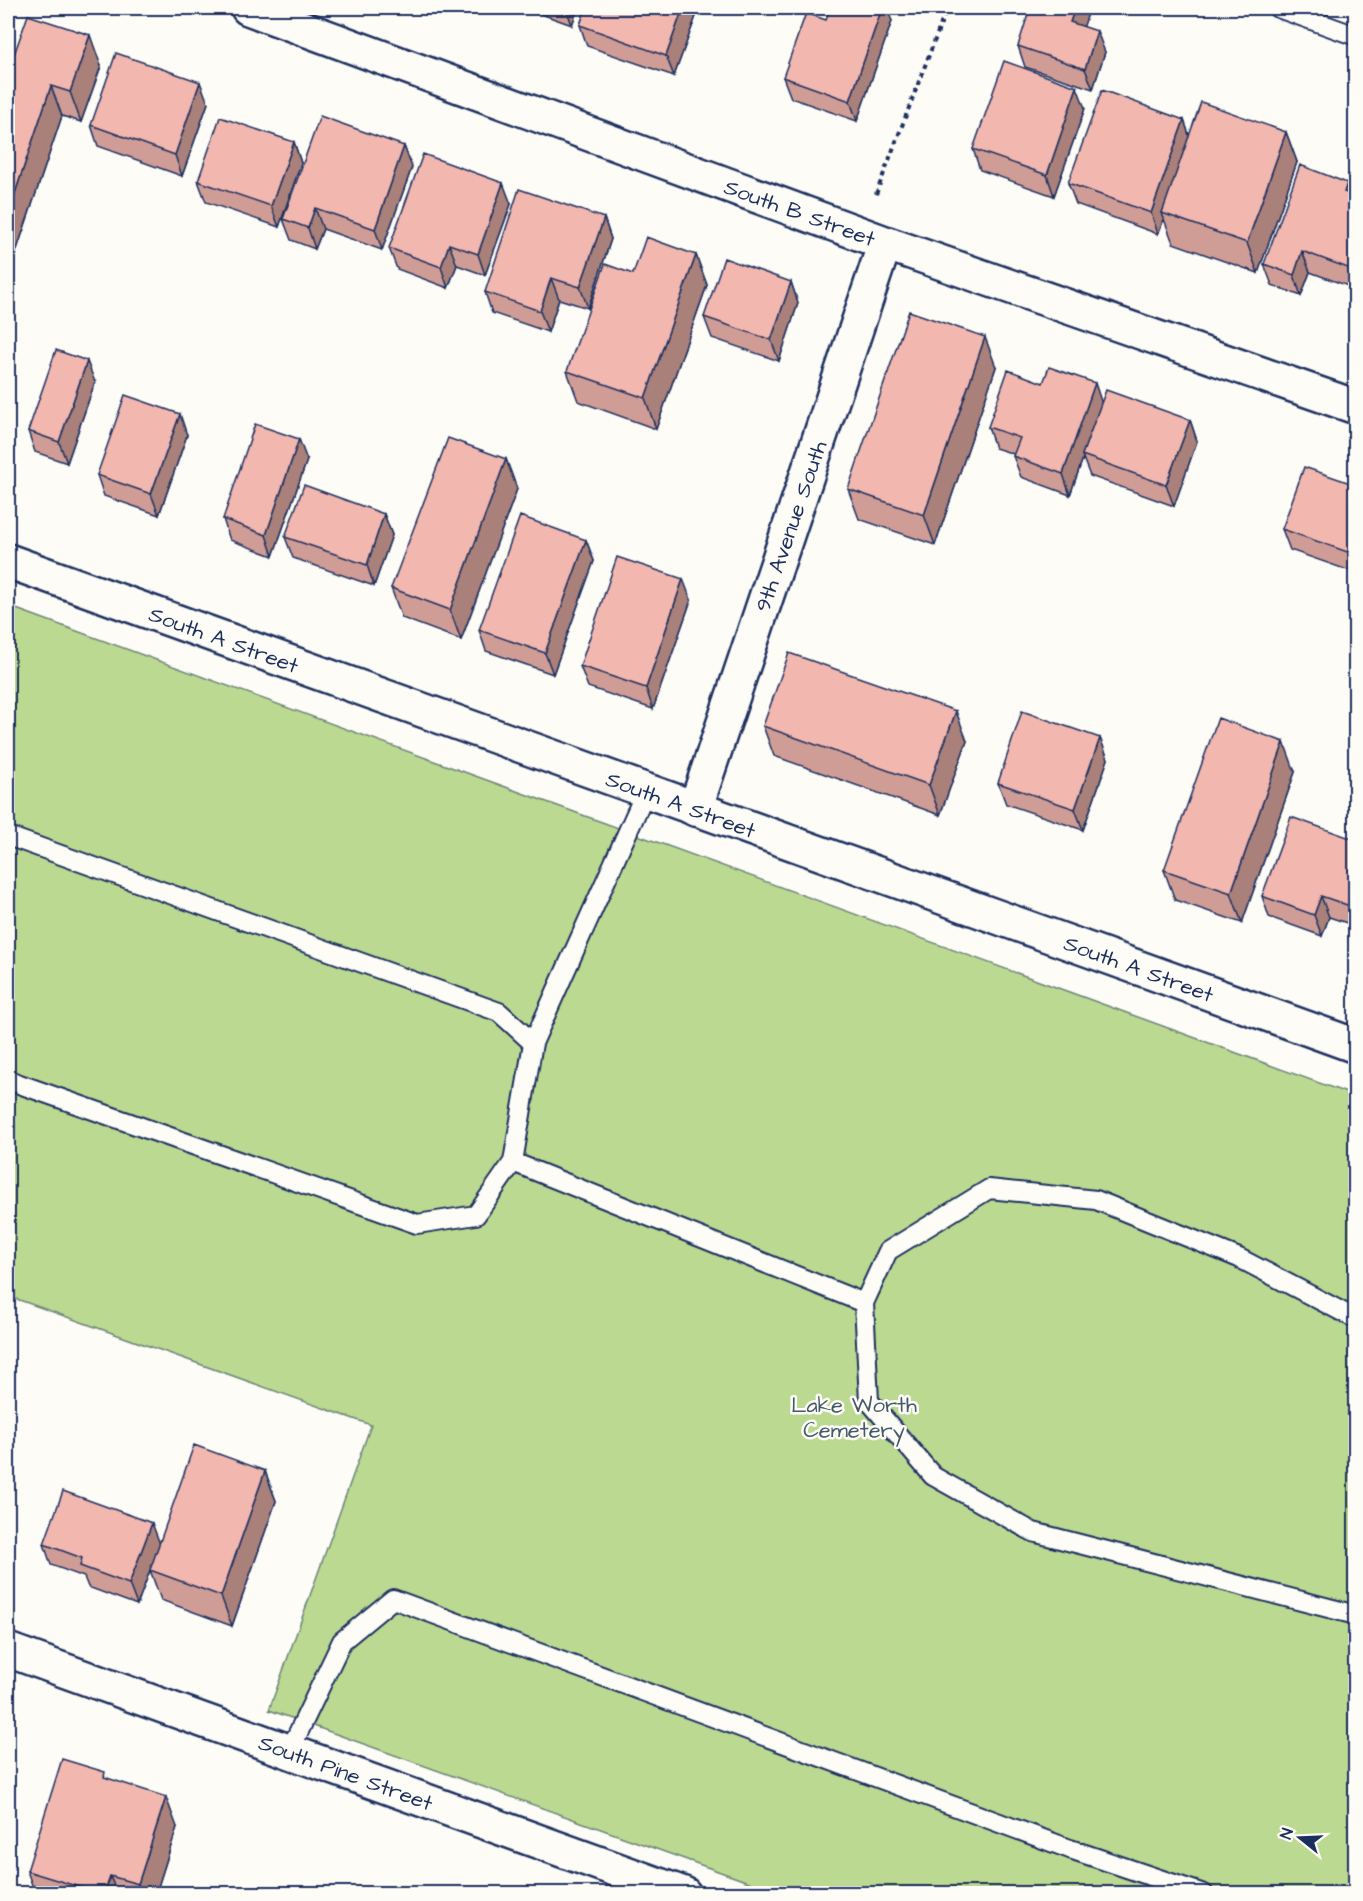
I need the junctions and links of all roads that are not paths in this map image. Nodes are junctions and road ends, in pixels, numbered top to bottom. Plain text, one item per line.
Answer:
1 (248, 8) edge
2 (1278, 8) edge
3 (1356, 36) edge
4 (885, 243) junction
5 (1356, 407) edge
6 (8, 561) edge
7 (646, 791) junction
8 (695, 808) junction
9 (8, 836) edge
10 (533, 1043) junction
11 (1356, 1046) edge
12 (8, 1080) edge
13 (513, 1162) junction
14 (864, 1303) junction
15 (1356, 1319) edge
16 (1356, 1615) edge
17 (8, 1650) edge
18 (289, 1752) junction
19 (684, 1893) edge
20 (1204, 1893) edge

1 - 4 street, South B Street
2 - 3 lane
4 - 5 street, South B Street
4 - 8 street, 9th Avenue South
6 - 7 street, South A Street
7 - 8 street, South A Street
7 - 10 lane
8 - 11 street, South A Street
9 - 10 lane
10 - 13 lane
12 - 13 lane
13 - 14 lane
14 - 15 lane
14 - 16 lane
17 - 18 street, South Pine Street
18 - 19 street, South Pine Street
18 - 20 lane

